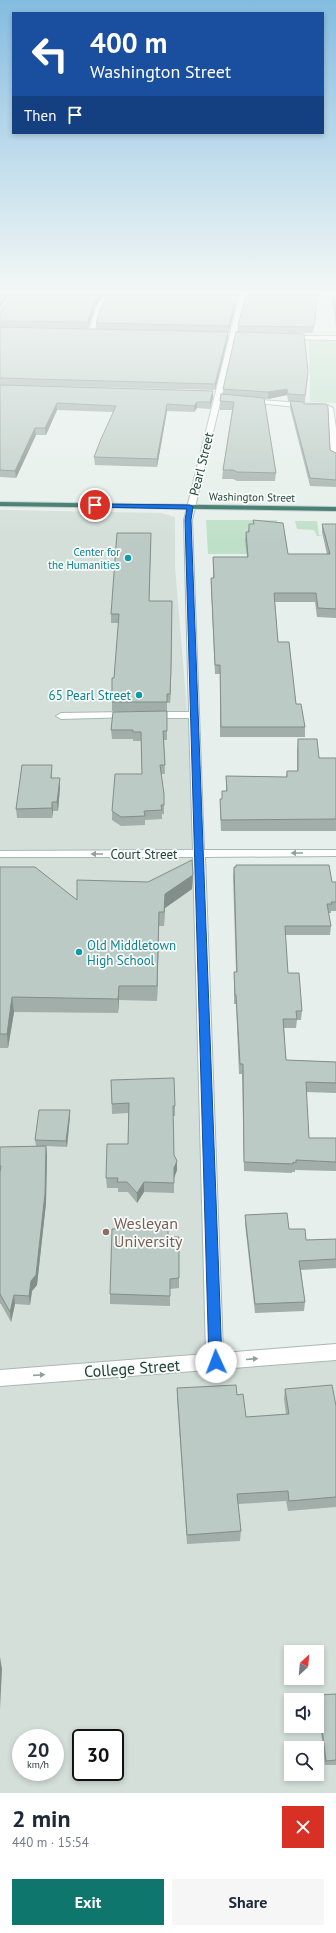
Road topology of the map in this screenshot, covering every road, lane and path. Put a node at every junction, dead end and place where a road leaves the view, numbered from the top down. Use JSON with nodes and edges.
{"nodes":[{"id":1,"x":223,"y":374,"type":"edge"},
{"id":2,"x":240,"y":400,"type":"edge"},
{"id":3,"x":335,"y":457,"type":"edge"},
{"id":4,"x":0,"y":504,"type":"edge"},
{"id":5,"x":190,"y":507,"type":"junction"},
{"id":6,"x":336,"y":509,"type":"edge"},
{"id":7,"x":194,"y":715,"type":"junction"},
{"id":8,"x":61,"y":716,"type":"dead end"},
{"id":9,"x":336,"y":853,"type":"edge"},
{"id":10,"x":0,"y":854,"type":"edge"},
{"id":11,"x":200,"y":854,"type":"junction"},
{"id":12,"x":336,"y":1352,"type":"edge"},
{"id":13,"x":216,"y":1362,"type":"junction"},
{"id":14,"x":0,"y":1378,"type":"edge"}],
"edges":[{"from":1,"to":5,"type":"street","name":"Pearl Street"},
{"from":2,"to":3,"type":"street"},
{"from":4,"to":5,"type":"highway","name":"Washington Street"},
{"from":5,"to":6,"type":"highway","name":"Washington Street"},
{"from":5,"to":7,"type":"street","name":"Pearl Street"},
{"from":7,"to":8,"type":"street"},
{"from":7,"to":11,"type":"street","name":"Pearl Street"},
{"from":9,"to":11,"type":"street","name":"Court Street","one_way":true},
{"from":11,"to":10,"type":"street","name":"Court Street","one_way":true},
{"from":11,"to":13,"type":"street","name":"Pearl Street"},
{"from":13,"to":12,"type":"street","name":"College Street","one_way":true},
{"from":14,"to":13,"type":"street","name":"College Street","one_way":true}]}
